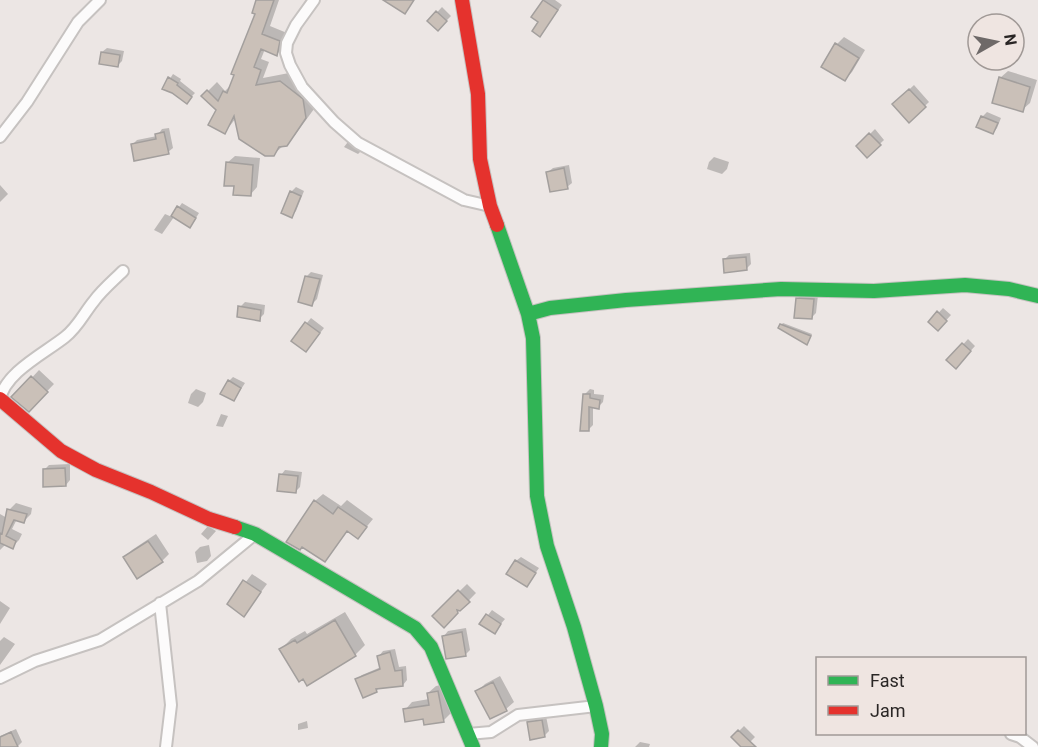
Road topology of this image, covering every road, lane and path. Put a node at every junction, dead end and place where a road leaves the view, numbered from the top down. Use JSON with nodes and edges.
{"nodes":[{"id":1,"x":100,"y":0,"type":"edge"},
{"id":2,"x":314,"y":0,"type":"edge"},
{"id":3,"x":462,"y":0,"type":"edge"},
{"id":4,"x":0,"y":137,"type":"edge"},
{"id":5,"x":490,"y":207,"type":"junction"},
{"id":6,"x":123,"y":272,"type":"dead end"},
{"id":7,"x":1038,"y":296,"type":"edge"},
{"id":8,"x":528,"y":314,"type":"junction"},
{"id":9,"x":0,"y":400,"type":"edge"},
{"id":10,"x":255,"y":534,"type":"junction"},
{"id":11,"x":160,"y":603,"type":"junction"},
{"id":12,"x":0,"y":678,"type":"edge"},
{"id":13,"x":596,"y":706,"type":"junction"},
{"id":14,"x":1014,"y":735,"type":"edge"},
{"id":15,"x":471,"y":740,"type":"edge"},
{"id":16,"x":166,"y":747,"type":"edge"},
{"id":17,"x":601,"y":747,"type":"edge"},
{"id":18,"x":1033,"y":747,"type":"edge"}],
"edges":[{"from":1,"to":4,"type":"street"},
{"from":2,"to":5,"type":"street"},
{"from":3,"to":5,"type":"street"},
{"from":5,"to":8,"type":"street"},
{"from":6,"to":9,"type":"street"},
{"from":7,"to":8,"type":"street"},
{"from":8,"to":13,"type":"street"},
{"from":9,"to":10,"type":"street"},
{"from":10,"to":11,"type":"street"},
{"from":10,"to":15,"type":"street"},
{"from":11,"to":12,"type":"street"},
{"from":11,"to":16,"type":"street"},
{"from":13,"to":15,"type":"street"},
{"from":13,"to":17,"type":"street"},
{"from":14,"to":18,"type":"street"}]}
